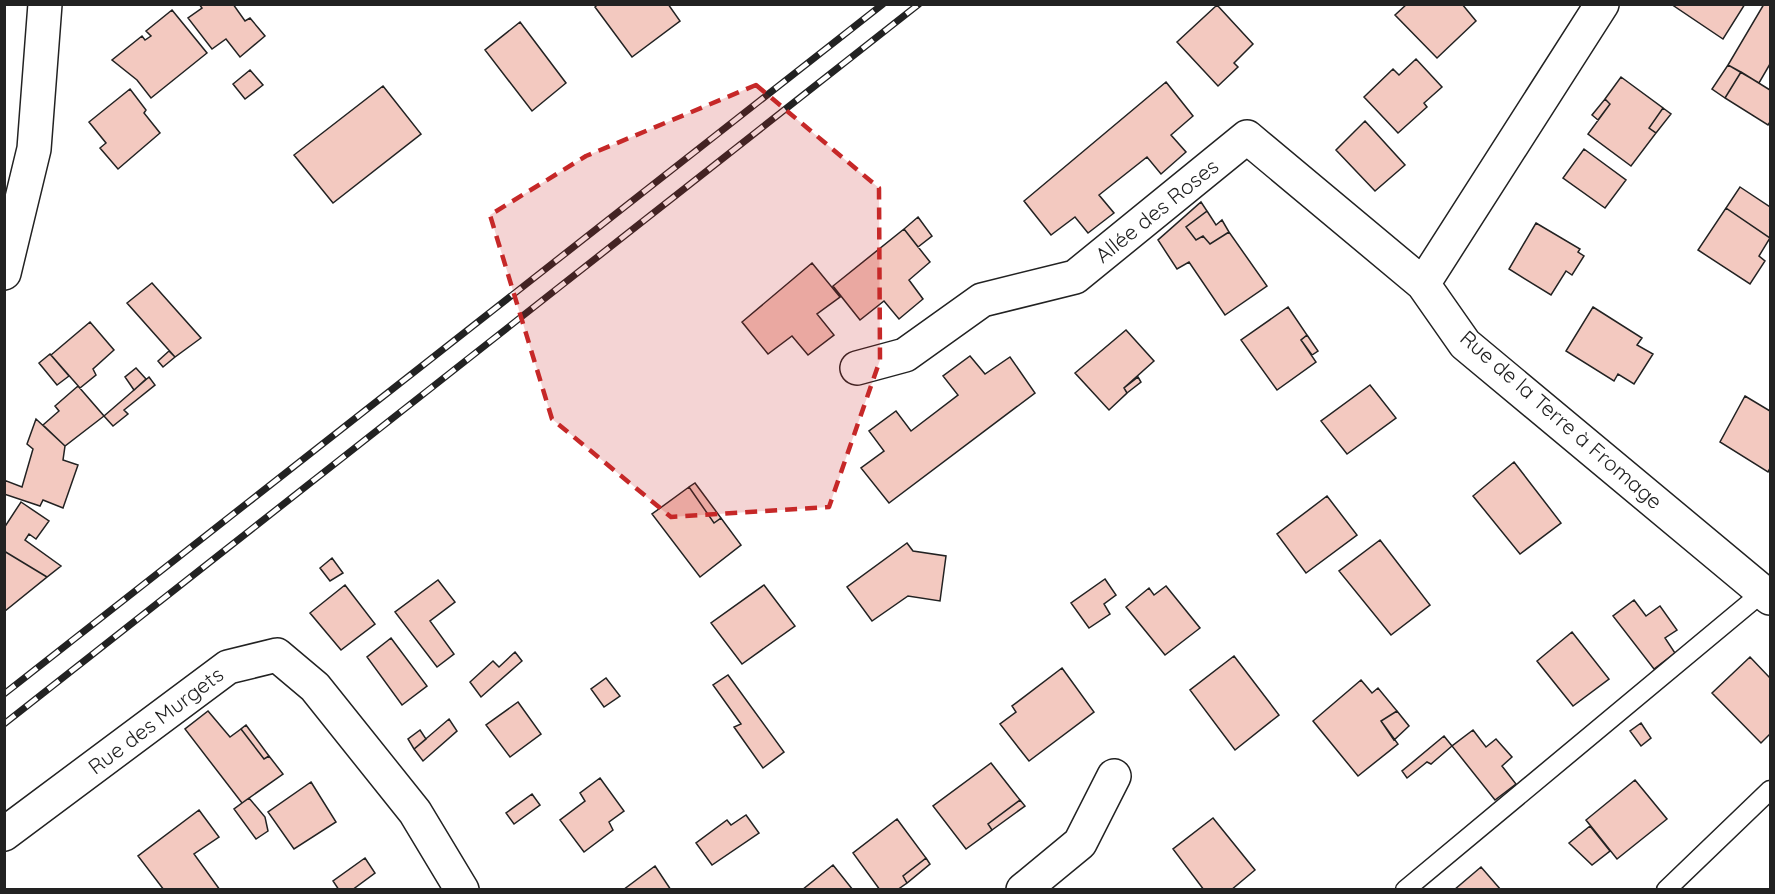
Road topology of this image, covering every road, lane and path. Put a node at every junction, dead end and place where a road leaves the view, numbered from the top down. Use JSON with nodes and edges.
{"nodes":[{"id":1,"x":45,"y":4,"type":"edge"},
{"id":2,"x":1592,"y":9,"type":"edge"},
{"id":3,"x":4,"y":273,"type":"edge"},
{"id":4,"x":1423,"y":284,"type":"junction"},
{"id":5,"x":857,"y":368,"type":"dead end"},
{"id":6,"x":1767,"y":595,"type":"edge"},
{"id":7,"x":1114,"y":776,"type":"dead end"},
{"id":8,"x":1770,"y":790,"type":"edge"},
{"id":9,"x":4,"y":834,"type":"edge"},
{"id":10,"x":462,"y":890,"type":"edge"},
{"id":11,"x":1023,"y":890,"type":"edge"},
{"id":12,"x":1405,"y":890,"type":"edge"},
{"id":13,"x":1666,"y":890,"type":"edge"}],
"edges":[{"from":1,"to":3,"type":"street"},
{"from":2,"to":4,"type":"street"},
{"from":4,"to":5,"type":"street","name":"Allée des Roses"},
{"from":4,"to":6,"type":"street","name":"Rue de la Terre à Fromage"},
{"from":6,"to":12,"type":"lane"},
{"from":7,"to":11,"type":"street"},
{"from":8,"to":13,"type":"lane"},
{"from":9,"to":10,"type":"street","name":"Rue des Murgets"}]}
